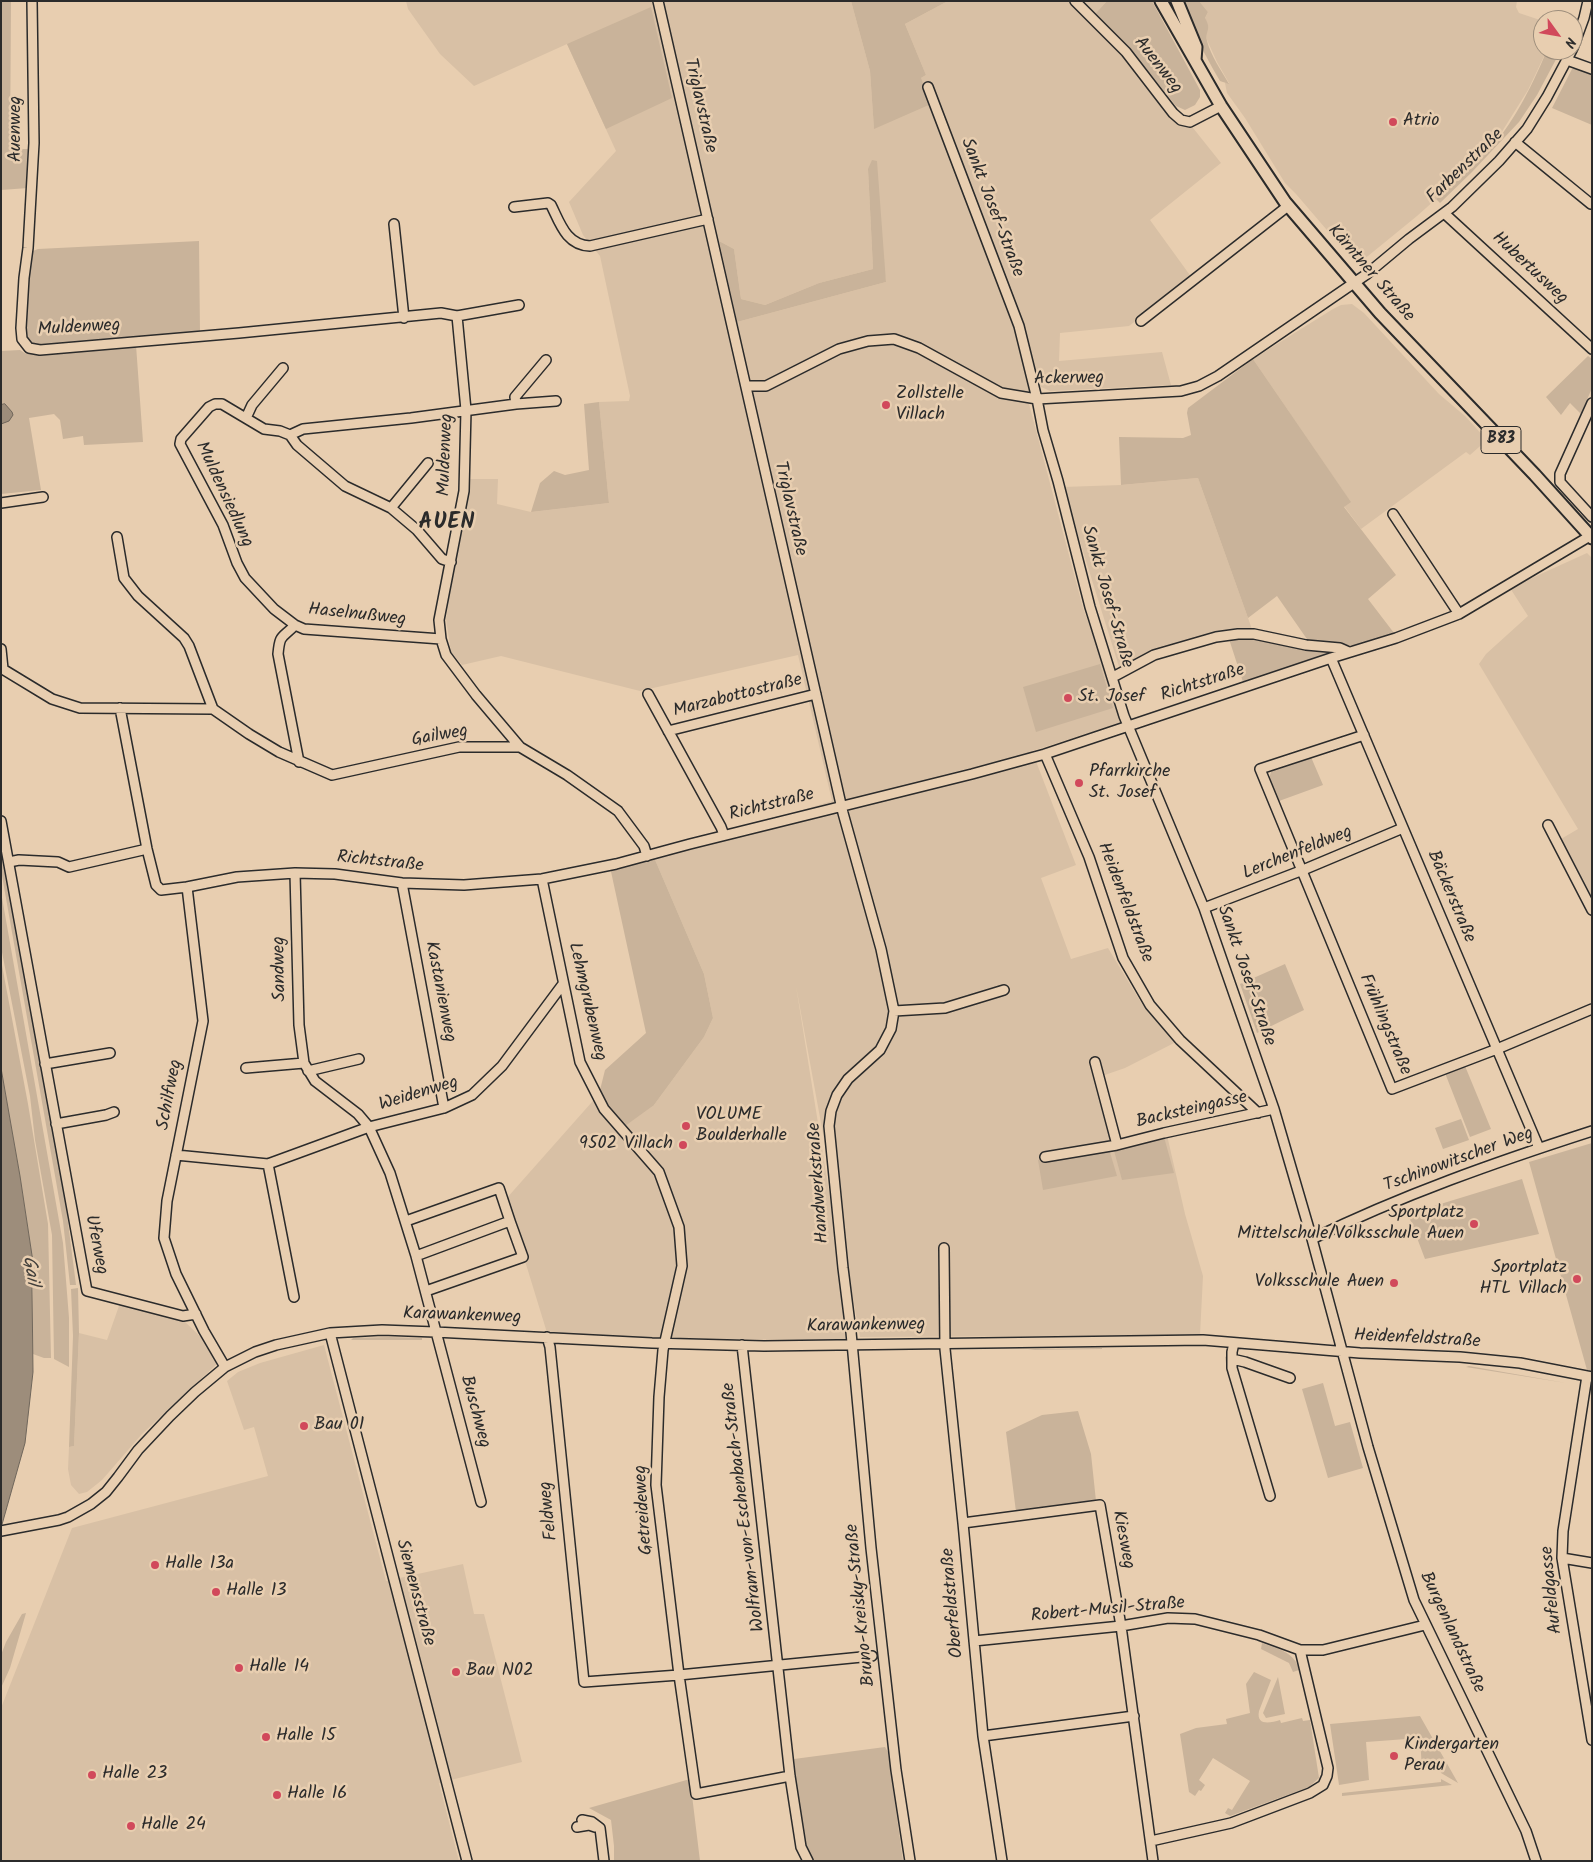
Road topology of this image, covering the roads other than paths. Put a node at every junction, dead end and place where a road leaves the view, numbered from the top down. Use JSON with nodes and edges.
{"nodes":[{"id":1,"x":32,"y":1,"type":"edge"},
{"id":2,"x":658,"y":1,"type":"edge"},
{"id":3,"x":1075,"y":1,"type":"edge"},
{"id":4,"x":1161,"y":1,"type":"edge"},
{"id":5,"x":1177,"y":1,"type":"edge"},
{"id":6,"x":1588,"y":1,"type":"edge"},
{"id":7,"x":1583,"y":21,"type":"edge"},
{"id":8,"x":1195,"y":60,"type":"junction"},
{"id":9,"x":1568,"y":60,"type":"joint"},
{"id":10,"x":1592,"y":68,"type":"edge"},
{"id":11,"x":928,"y":87,"type":"dead end"},
{"id":12,"x":1221,"y":106,"type":"junction"},
{"id":13,"x":1516,"y":142,"type":"junction"},
{"id":14,"x":1591,"y":204,"type":"edge"},
{"id":15,"x":1288,"y":206,"type":"junction"},
{"id":16,"x":514,"y":207,"type":"dead end"},
{"id":17,"x":1444,"y":213,"type":"junction"},
{"id":18,"x":708,"y":219,"type":"junction"},
{"id":19,"x":394,"y":224,"type":"dead end"},
{"id":20,"x":1354,"y":283,"type":"junction"},
{"id":21,"x":519,"y":305,"type":"dead end"},
{"id":22,"x":458,"y":316,"type":"junction"},
{"id":23,"x":404,"y":318,"type":"junction"},
{"id":24,"x":1141,"y":321,"type":"dead end"},
{"id":25,"x":25,"y":345,"type":"joint"},
{"id":26,"x":1592,"y":349,"type":"edge"},
{"id":27,"x":546,"y":360,"type":"dead end"},
{"id":28,"x":283,"y":368,"type":"dead end"},
{"id":29,"x":746,"y":386,"type":"junction"},
{"id":30,"x":1037,"y":399,"type":"junction"},
{"id":31,"x":556,"y":401,"type":"dead end"},
{"id":32,"x":1592,"y":403,"type":"edge"},
{"id":33,"x":516,"y":404,"type":"junction"},
{"id":34,"x":466,"y":410,"type":"junction"},
{"id":35,"x":246,"y":418,"type":"junction"},
{"id":36,"x":290,"y":435,"type":"junction"},
{"id":37,"x":428,"y":463,"type":"dead end"},
{"id":38,"x":43,"y":497,"type":"dead end"},
{"id":39,"x":1,"y":503,"type":"edge"},
{"id":40,"x":391,"y":508,"type":"junction"},
{"id":41,"x":1393,"y":514,"type":"dead end"},
{"id":42,"x":1592,"y":517,"type":"edge"},
{"id":43,"x":117,"y":537,"type":"dead end"},
{"id":44,"x":1591,"y":537,"type":"edge"},
{"id":45,"x":451,"y":562,"type":"junction"},
{"id":46,"x":1459,"y":614,"type":"junction"},
{"id":47,"x":295,"y":625,"type":"junction"},
{"id":48,"x":441,"y":639,"type":"junction"},
{"id":49,"x":1,"y":649,"type":"edge"},
{"id":50,"x":1349,"y":652,"type":"junction"},
{"id":51,"x":1331,"y":658,"type":"junction"},
{"id":52,"x":2,"y":668,"type":"edge"},
{"id":53,"x":1113,"y":676,"type":"junction"},
{"id":54,"x":648,"y":694,"type":"dead end"},
{"id":55,"x":816,"y":694,"type":"junction"},
{"id":56,"x":120,"y":708,"type":"junction"},
{"id":57,"x":213,"y":709,"type":"junction"},
{"id":58,"x":1128,"y":726,"type":"junction"},
{"id":59,"x":668,"y":731,"type":"junction"},
{"id":60,"x":1364,"y":735,"type":"junction"},
{"id":61,"x":520,"y":747,"type":"junction"},
{"id":62,"x":1045,"y":754,"type":"junction"},
{"id":63,"x":299,"y":762,"type":"junction"},
{"id":64,"x":841,"y":806,"type":"junction"},
{"id":65,"x":1,"y":821,"type":"edge"},
{"id":66,"x":1548,"y":825,"type":"dead end"},
{"id":67,"x":1403,"y":828,"type":"junction"},
{"id":68,"x":724,"y":835,"type":"junction"},
{"id":69,"x":147,"y":848,"type":"junction"},
{"id":70,"x":647,"y":856,"type":"junction"},
{"id":71,"x":9,"y":862,"type":"junction"},
{"id":72,"x":1303,"y":870,"type":"junction"},
{"id":73,"x":295,"y":873,"type":"junction"},
{"id":74,"x":542,"y":880,"type":"junction"},
{"id":75,"x":402,"y":883,"type":"junction"},
{"id":76,"x":187,"y":887,"type":"junction"},
{"id":77,"x":1204,"y":908,"type":"junction"},
{"id":78,"x":1592,"y":910,"type":"edge"},
{"id":79,"x":563,"y":984,"type":"junction"},
{"id":80,"x":1004,"y":990,"type":"dead end"},
{"id":81,"x":1592,"y":1009,"type":"edge"},
{"id":82,"x":894,"y":1011,"type":"junction"},
{"id":83,"x":1497,"y":1049,"type":"junction"},
{"id":84,"x":110,"y":1053,"type":"dead end"},
{"id":85,"x":359,"y":1059,"type":"dead end"},
{"id":86,"x":1095,"y":1062,"type":"dead end"},
{"id":87,"x":45,"y":1064,"type":"junction"},
{"id":88,"x":306,"y":1067,"type":"junction"},
{"id":89,"x":246,"y":1068,"type":"dead end"},
{"id":90,"x":444,"y":1108,"type":"junction"},
{"id":91,"x":1274,"y":1109,"type":"junction"},
{"id":92,"x":114,"y":1112,"type":"dead end"},
{"id":93,"x":1258,"y":1113,"type":"junction"},
{"id":94,"x":56,"y":1124,"type":"junction"},
{"id":95,"x":369,"y":1127,"type":"junction"},
{"id":96,"x":1592,"y":1131,"type":"edge"},
{"id":97,"x":1117,"y":1145,"type":"junction"},
{"id":98,"x":1539,"y":1148,"type":"junction"},
{"id":99,"x":176,"y":1155,"type":"junction"},
{"id":100,"x":1045,"y":1157,"type":"dead end"},
{"id":101,"x":268,"y":1164,"type":"junction"},
{"id":102,"x":406,"y":1221,"type":"junction"},
{"id":103,"x":510,"y":1221,"type":"junction"},
{"id":104,"x":1312,"y":1240,"type":"junction"},
{"id":105,"x":944,"y":1248,"type":"dead end"},
{"id":106,"x":416,"y":1256,"type":"junction"},
{"id":107,"x":426,"y":1291,"type":"junction"},
{"id":108,"x":294,"y":1297,"type":"dead end"},
{"id":109,"x":196,"y":1314,"type":"junction"},
{"id":110,"x":435,"y":1332,"type":"junction"},
{"id":111,"x":330,"y":1333,"type":"junction"},
{"id":112,"x":547,"y":1337,"type":"junction"},
{"id":113,"x":944,"y":1342,"type":"junction"},
{"id":114,"x":665,"y":1343,"type":"junction"},
{"id":115,"x":1234,"y":1343,"type":"junction"},
{"id":116,"x":852,"y":1344,"type":"junction"},
{"id":117,"x":742,"y":1345,"type":"junction"},
{"id":118,"x":1342,"y":1352,"type":"junction"},
{"id":119,"x":1232,"y":1359,"type":"junction"},
{"id":120,"x":224,"y":1367,"type":"junction"},
{"id":121,"x":1589,"y":1377,"type":"edge"},
{"id":122,"x":1290,"y":1378,"type":"dead end"},
{"id":123,"x":1270,"y":1496,"type":"dead end"},
{"id":124,"x":481,"y":1502,"type":"dead end"},
{"id":125,"x":964,"y":1523,"type":"junction"},
{"id":126,"x":1,"y":1531,"type":"edge"},
{"id":127,"x":1562,"y":1558,"type":"junction"},
{"id":128,"x":1592,"y":1563,"type":"edge"},
{"id":129,"x":1425,"y":1625,"type":"junction"},
{"id":130,"x":1121,"y":1626,"type":"junction"},
{"id":131,"x":974,"y":1640,"type":"junction"},
{"id":132,"x":1300,"y":1650,"type":"junction"},
{"id":133,"x":872,"y":1656,"type":"dead end"},
{"id":134,"x":779,"y":1666,"type":"junction"},
{"id":135,"x":678,"y":1675,"type":"junction"},
{"id":136,"x":1134,"y":1716,"type":"junction"},
{"id":137,"x":982,"y":1736,"type":"junction"},
{"id":138,"x":1592,"y":1740,"type":"edge"},
{"id":139,"x":790,"y":1776,"type":"junction"},
{"id":140,"x":580,"y":1823,"type":"dead end"},
{"id":141,"x":1151,"y":1841,"type":"junction"},
{"id":142,"x":467,"y":1861,"type":"edge"},
{"id":143,"x":604,"y":1861,"type":"edge"},
{"id":144,"x":808,"y":1861,"type":"edge"},
{"id":145,"x":910,"y":1861,"type":"edge"},
{"id":146,"x":1002,"y":1861,"type":"edge"},
{"id":147,"x":1153,"y":1861,"type":"edge"},
{"id":148,"x":1536,"y":1861,"type":"edge"}],
"edges":[{"from":1,"to":25,"type":"street","name":"Auenweg"},
{"from":2,"to":18,"type":"street","name":"Triglavstraße"},
{"from":3,"to":12,"type":"street","name":"Auenweg"},
{"from":4,"to":8,"type":"main road","name":"Kärntner Straße","number":"B83"},
{"from":5,"to":8,"type":"main road"},
{"from":6,"to":7,"type":"street","name":"Farbenstraße"},
{"from":8,"to":12,"type":"main road","name":"Kärntner Straße","number":"B83"},
{"from":9,"to":10,"type":"street"},
{"from":9,"to":13,"type":"street","name":"Farbenstraße"},
{"from":11,"to":30,"type":"street","name":"Sankt Josef-Straße"},
{"from":12,"to":15,"type":"main road","name":"Kärntner Straße","number":"B83"},
{"from":13,"to":14,"type":"street"},
{"from":13,"to":17,"type":"street","name":"Farbenstraße"},
{"from":15,"to":20,"type":"main road","name":"Kärntner Straße","number":"B83"},
{"from":15,"to":24,"type":"street"},
{"from":16,"to":18,"type":"street"},
{"from":17,"to":20,"type":"street","name":"Farbenstraße"},
{"from":17,"to":26,"type":"street","name":"Hubertusweg"},
{"from":18,"to":29,"type":"street","name":"Triglavstraße"},
{"from":19,"to":23,"type":"street"},
{"from":20,"to":30,"type":"street","name":"Ackerweg"},
{"from":20,"to":44,"type":"main road","name":"Kärntner Straße","number":"B83"},
{"from":21,"to":22,"type":"street","name":"Muldenweg"},
{"from":22,"to":23,"type":"street","name":"Muldenweg"},
{"from":22,"to":34,"type":"street","name":"Muldenweg"},
{"from":23,"to":25,"type":"street","name":"Muldenweg"},
{"from":27,"to":33,"type":"street"},
{"from":28,"to":35,"type":"street"},
{"from":29,"to":30,"type":"street","name":"Ackerweg"},
{"from":29,"to":55,"type":"street","name":"Triglavstraße"},
{"from":30,"to":53,"type":"street","name":"Sankt Josef-Straße"},
{"from":31,"to":33,"type":"street"},
{"from":32,"to":42,"type":"street"},
{"from":33,"to":34,"type":"street"},
{"from":34,"to":36,"type":"street"},
{"from":34,"to":45,"type":"street","name":"Muldenweg"},
{"from":35,"to":36,"type":"street","name":"Muldensiedlung"},
{"from":35,"to":47,"type":"street","name":"Muldensiedlung"},
{"from":36,"to":40,"type":"street"},
{"from":37,"to":40,"type":"street"},
{"from":38,"to":39,"type":"street"},
{"from":40,"to":45,"type":"street"},
{"from":41,"to":46,"type":"street"},
{"from":43,"to":57,"type":"street"},
{"from":44,"to":46,"type":"street","name":"Richtstraße"},
{"from":45,"to":48,"type":"street","name":"Muldenweg"},
{"from":46,"to":50,"type":"street","name":"Richtstraße"},
{"from":47,"to":48,"type":"street","name":"Haselnußweg"},
{"from":47,"to":63,"type":"street","name":"Haselnußweg"},
{"from":48,"to":61,"type":"street","name":"Muldenweg"},
{"from":49,"to":52,"type":"street"},
{"from":50,"to":51,"type":"street","name":"Richtstraße"},
{"from":50,"to":53,"type":"street","name":"Richtstraße"},
{"from":51,"to":58,"type":"street","name":"Richtstraße"},
{"from":51,"to":60,"type":"street","name":"Bäckerstraße"},
{"from":52,"to":56,"type":"street"},
{"from":53,"to":58,"type":"street","name":"Sankt Josef-Straße"},
{"from":54,"to":59,"type":"street","name":"Marzabottostraße"},
{"from":55,"to":59,"type":"street","name":"Marzabottostraße"},
{"from":55,"to":64,"type":"street","name":"Triglavstraße"},
{"from":56,"to":57,"type":"street"},
{"from":56,"to":69,"type":"street"},
{"from":57,"to":63,"type":"street","name":"Gailweg"},
{"from":58,"to":62,"type":"street","name":"Richtstraße"},
{"from":58,"to":77,"type":"street","name":"Sankt Josef-Straße"},
{"from":59,"to":68,"type":"street","name":"Marzabottostraße"},
{"from":60,"to":67,"type":"street","name":"Bäckerstraße"},
{"from":60,"to":72,"type":"street"},
{"from":61,"to":63,"type":"street","name":"Gailweg"},
{"from":61,"to":70,"type":"street","name":"Gailweg"},
{"from":62,"to":64,"type":"street","name":"Richtstraße"},
{"from":62,"to":93,"type":"street","name":"Heidenfeldstraße"},
{"from":64,"to":68,"type":"street","name":"Richtstraße"},
{"from":64,"to":82,"type":"street","name":"Handwerkstraße"},
{"from":65,"to":71,"type":"street","name":"Uferweg"},
{"from":66,"to":78,"type":"street"},
{"from":67,"to":72,"type":"street","name":"Lerchenfeldweg"},
{"from":67,"to":83,"type":"street","name":"Bäckerstraße"},
{"from":68,"to":70,"type":"street","name":"Richtstraße"},
{"from":69,"to":71,"type":"street"},
{"from":69,"to":76,"type":"street"},
{"from":70,"to":74,"type":"street","name":"Richtstraße"},
{"from":71,"to":87,"type":"street","name":"Uferweg"},
{"from":72,"to":77,"type":"street","name":"Lerchenfeldweg"},
{"from":72,"to":83,"type":"street","name":"Frühlingstraße"},
{"from":73,"to":75,"type":"street","name":"Richtstraße"},
{"from":73,"to":76,"type":"street","name":"Richtstraße"},
{"from":73,"to":88,"type":"street","name":"Sandweg"},
{"from":74,"to":75,"type":"street","name":"Richtstraße"},
{"from":74,"to":79,"type":"street","name":"Lehmgrubenweg"},
{"from":75,"to":90,"type":"street","name":"Kastanienweg"},
{"from":76,"to":99,"type":"street","name":"Schilfweg"},
{"from":77,"to":91,"type":"street","name":"Sankt Josef-Straße"},
{"from":79,"to":90,"type":"street","name":"Weidenweg"},
{"from":79,"to":114,"type":"street","name":"Lehmgrubenweg"},
{"from":80,"to":82,"type":"street"},
{"from":81,"to":83,"type":"street"},
{"from":82,"to":116,"type":"street","name":"Handwerkstraße"},
{"from":83,"to":98,"type":"street","name":"Bäckerstraße"},
{"from":84,"to":87,"type":"street"},
{"from":85,"to":88,"type":"street"},
{"from":86,"to":97,"type":"street","name":"Backsteingasse"},
{"from":87,"to":94,"type":"street","name":"Uferweg"},
{"from":88,"to":89,"type":"street"},
{"from":88,"to":95,"type":"street"},
{"from":90,"to":95,"type":"street","name":"Weidenweg"},
{"from":91,"to":93,"type":"street","name":"Backsteingasse"},
{"from":91,"to":104,"type":"street","name":"Heidenfeldstraße"},
{"from":92,"to":94,"type":"street"},
{"from":93,"to":97,"type":"street","name":"Backsteingasse"},
{"from":94,"to":109,"type":"street","name":"Uferweg"},
{"from":95,"to":101,"type":"street","name":"Weidenweg"},
{"from":95,"to":102,"type":"street"},
{"from":96,"to":98,"type":"street","name":"Tschinowitscher Weg"},
{"from":97,"to":100,"type":"street","name":"Backsteingasse"},
{"from":98,"to":104,"type":"street","name":"Tschinowitscher Weg"},
{"from":99,"to":101,"type":"street","name":"Weidenweg"},
{"from":99,"to":109,"type":"street","name":"Schilfweg"},
{"from":101,"to":108,"type":"street"},
{"from":102,"to":103,"type":"street"},
{"from":102,"to":106,"type":"street"},
{"from":103,"to":106,"type":"street"},
{"from":103,"to":107,"type":"street"},
{"from":104,"to":118,"type":"street","name":"Heidenfeldstraße"},
{"from":105,"to":113,"type":"street","name":"Karawankenweg"},
{"from":106,"to":107,"type":"street"},
{"from":107,"to":110,"type":"street"},
{"from":109,"to":120,"type":"street","name":"Schilfweg"},
{"from":110,"to":111,"type":"street","name":"Karawankenweg"},
{"from":110,"to":112,"type":"street","name":"Karawankenweg"},
{"from":110,"to":124,"type":"street","name":"Buschweg"},
{"from":111,"to":120,"type":"street","name":"Karawankenweg"},
{"from":111,"to":142,"type":"street","name":"Siemensstraße"},
{"from":112,"to":114,"type":"street","name":"Karawankenweg"},
{"from":112,"to":135,"type":"street","name":"Feldweg"},
{"from":113,"to":115,"type":"street","name":"Karawankenweg"},
{"from":113,"to":116,"type":"street","name":"Karawankenweg"},
{"from":113,"to":125,"type":"street","name":"Oberfeldstraße"},
{"from":114,"to":117,"type":"street","name":"Karawankenweg"},
{"from":114,"to":135,"type":"street","name":"Getreideweg"},
{"from":115,"to":118,"type":"street","name":"Karawankenweg"},
{"from":115,"to":119,"type":"street"},
{"from":116,"to":117,"type":"street","name":"Karawankenweg"},
{"from":116,"to":145,"type":"street","name":"Bruno-Kreisky-Straße"},
{"from":117,"to":134,"type":"street","name":"Wolfram-von-Eschenbach-Straße"},
{"from":118,"to":121,"type":"street","name":"Heidenfeldstraße"},
{"from":118,"to":129,"type":"street","name":"Burgenlandstraße"},
{"from":119,"to":122,"type":"street"},
{"from":119,"to":123,"type":"street"},
{"from":120,"to":126,"type":"street","name":"Karawankenweg"},
{"from":121,"to":127,"type":"street","name":"Aufeldgasse"},
{"from":125,"to":130,"type":"street","name":"Kiesweg"},
{"from":125,"to":131,"type":"street","name":"Oberfeldstraße"},
{"from":127,"to":128,"type":"street"},
{"from":127,"to":138,"type":"street","name":"Aufeldgasse"},
{"from":129,"to":132,"type":"street","name":"Robert-Musil-Straße"},
{"from":129,"to":148,"type":"street","name":"Burgenlandstraße"},
{"from":130,"to":131,"type":"street","name":"Robert-Musil-Straße"},
{"from":130,"to":132,"type":"street","name":"Robert-Musil-Straße"},
{"from":130,"to":136,"type":"street","name":"Kiesweg"},
{"from":131,"to":137,"type":"street","name":"Oberfeldstraße"},
{"from":132,"to":141,"type":"street"},
{"from":133,"to":134,"type":"street"},
{"from":134,"to":135,"type":"street"},
{"from":134,"to":139,"type":"street","name":"Wolfram-von-Eschenbach-Straße"},
{"from":135,"to":139,"type":"street","name":"Getreideweg"},
{"from":136,"to":137,"type":"street"},
{"from":136,"to":141,"type":"street","name":"Kiesweg"},
{"from":137,"to":146,"type":"street","name":"Oberfeldstraße"},
{"from":139,"to":144,"type":"street","name":"Wolfram-von-Eschenbach-Straße"},
{"from":140,"to":143,"type":"street"},
{"from":141,"to":147,"type":"street","name":"Kiesweg"}]}
